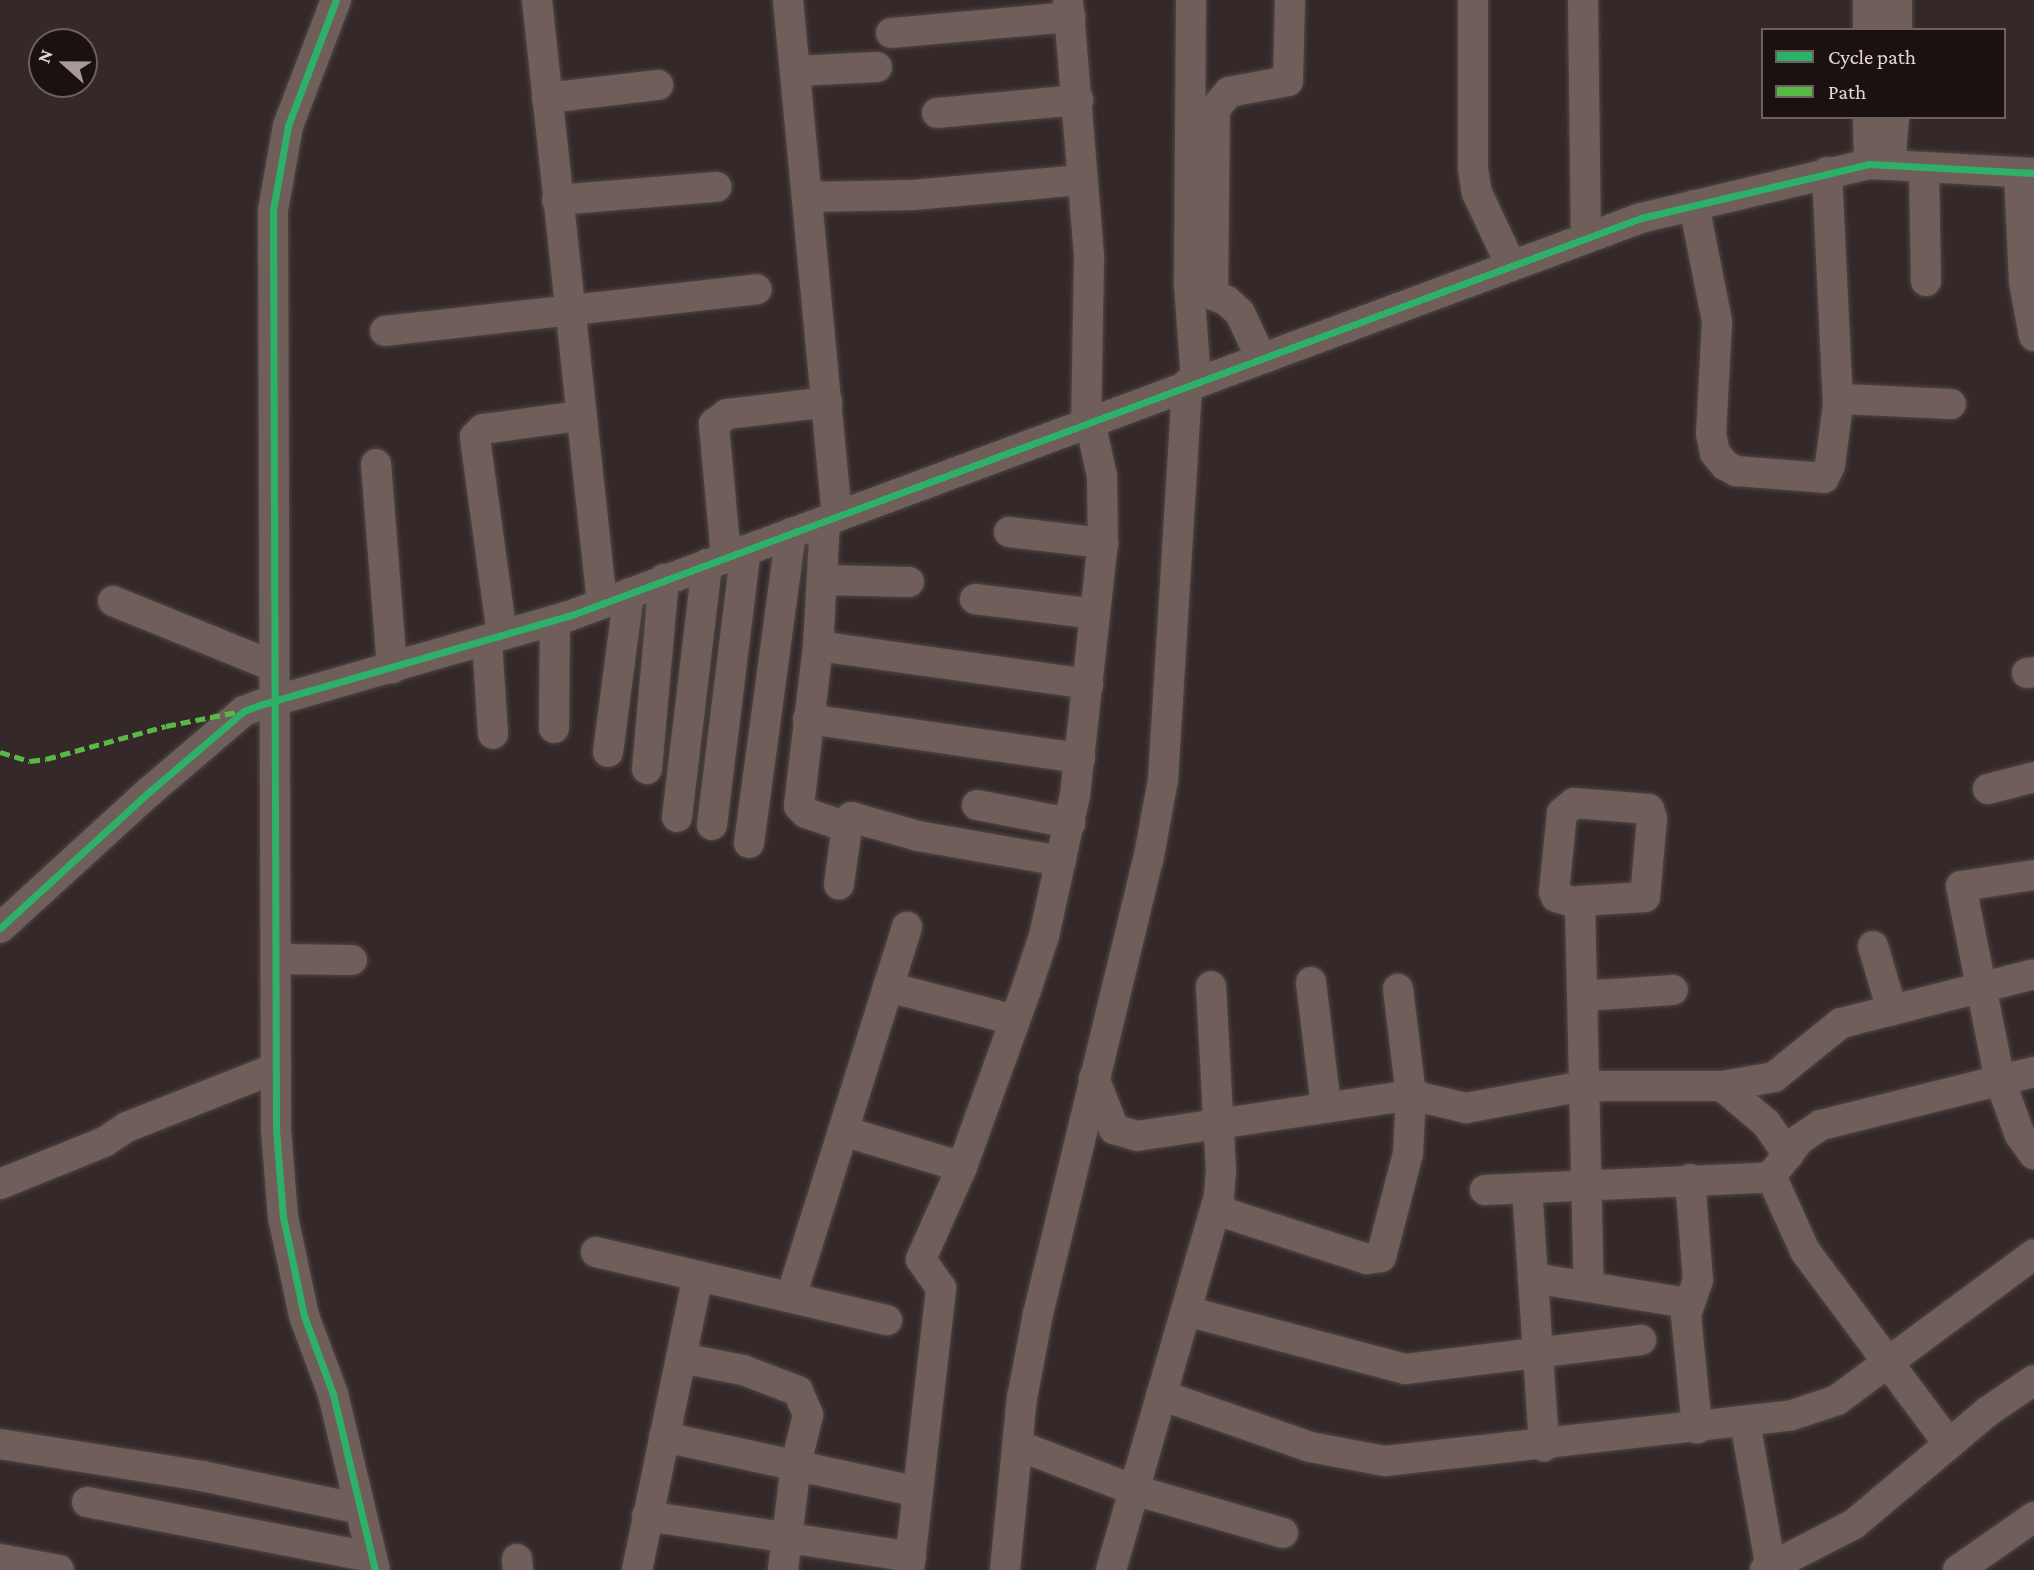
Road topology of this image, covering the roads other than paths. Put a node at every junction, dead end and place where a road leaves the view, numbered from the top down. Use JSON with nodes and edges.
{"nodes":[{"id":1,"x":336,"y":0,"type":"edge"},
{"id":2,"x":537,"y":0,"type":"edge"},
{"id":3,"x":788,"y":0,"type":"edge"},
{"id":4,"x":1192,"y":0,"type":"edge"},
{"id":5,"x":1290,"y":0,"type":"edge"},
{"id":6,"x":1473,"y":0,"type":"edge"},
{"id":7,"x":1583,"y":0,"type":"edge"},
{"id":8,"x":1868,"y":0,"type":"edge"},
{"id":9,"x":1897,"y":0,"type":"edge"},
{"id":10,"x":1069,"y":8,"type":"edge"},
{"id":11,"x":1868,"y":28,"type":"edge"},
{"id":12,"x":1897,"y":28,"type":"edge"},
{"id":13,"x":891,"y":33,"type":"dead end"},
{"id":14,"x":877,"y":67,"type":"dead end"},
{"id":15,"x":796,"y":71,"type":"junction"},
{"id":16,"x":658,"y":85,"type":"dead end"},
{"id":17,"x":547,"y":98,"type":"junction"},
{"id":18,"x":1078,"y":100,"type":"junction"},
{"id":19,"x":937,"y":113,"type":"dead end"},
{"id":20,"x":1868,"y":119,"type":"edge"},
{"id":21,"x":1893,"y":119,"type":"edge"},
{"id":22,"x":1879,"y":165,"type":"junction"},
{"id":23,"x":1924,"y":167,"type":"junction"},
{"id":24,"x":1827,"y":172,"type":"junction"},
{"id":25,"x":2027,"y":173,"type":"edge"},
{"id":26,"x":1082,"y":180,"type":"junction"},
{"id":27,"x":716,"y":187,"type":"dead end"},
{"id":28,"x":807,"y":197,"type":"junction"},
{"id":29,"x":557,"y":200,"type":"junction"},
{"id":30,"x":1694,"y":205,"type":"junction"},
{"id":31,"x":1586,"y":235,"type":"junction"},
{"id":32,"x":1510,"y":263,"type":"junction"},
{"id":33,"x":2029,"y":271,"type":"edge"},
{"id":34,"x":1926,"y":281,"type":"dead end"},
{"id":35,"x":757,"y":289,"type":"dead end"},
{"id":36,"x":1201,"y":290,"type":"junction"},
{"id":37,"x":568,"y":310,"type":"junction"},
{"id":38,"x":384,"y":331,"type":"dead end"},
{"id":39,"x":2034,"y":336,"type":"edge"},
{"id":40,"x":1260,"y":356,"type":"junction"},
{"id":41,"x":1185,"y":385,"type":"junction"},
{"id":42,"x":827,"y":402,"type":"junction"},
{"id":43,"x":1838,"y":404,"type":"junction"},
{"id":44,"x":1951,"y":404,"type":"dead end"},
{"id":45,"x":579,"y":416,"type":"junction"},
{"id":46,"x":1088,"y":423,"type":"junction"},
{"id":47,"x":376,"y":464,"type":"dead end"},
{"id":48,"x":831,"y":518,"type":"junction"},
{"id":49,"x":1009,"y":532,"type":"dead end"},
{"id":50,"x":791,"y":533,"type":"junction"},
{"id":51,"x":1103,"y":543,"type":"junction"},
{"id":52,"x":726,"y":557,"type":"junction"},
{"id":53,"x":664,"y":579,"type":"junction"},
{"id":54,"x":822,"y":580,"type":"junction"},
{"id":55,"x":909,"y":582,"type":"dead end"},
{"id":56,"x":616,"y":598,"type":"junction"},
{"id":57,"x":975,"y":600,"type":"dead end"},
{"id":58,"x":113,"y":601,"type":"dead end"},
{"id":59,"x":1095,"y":614,"type":"junction"},
{"id":60,"x":555,"y":620,"type":"junction"},
{"id":61,"x":494,"y":638,"type":"junction"},
{"id":62,"x":818,"y":646,"type":"junction"},
{"id":63,"x":273,"y":666,"type":"junction"},
{"id":64,"x":392,"y":668,"type":"junction"},
{"id":65,"x":1088,"y":684,"type":"junction"},
{"id":66,"x":274,"y":703,"type":"junction"},
{"id":67,"x":808,"y":719,"type":"junction"},
{"id":68,"x":554,"y":728,"type":"dead end"},
{"id":69,"x":493,"y":734,"type":"dead end"},
{"id":70,"x":607,"y":752,"type":"dead end"},
{"id":71,"x":1080,"y":758,"type":"junction"},
{"id":72,"x":647,"y":769,"type":"dead end"},
{"id":73,"x":2034,"y":777,"type":"edge"},
{"id":74,"x":1988,"y":789,"type":"dead end"},
{"id":75,"x":977,"y":805,"type":"dead end"},
{"id":76,"x":677,"y":817,"type":"dead end"},
{"id":77,"x":851,"y":817,"type":"dead end"},
{"id":78,"x":1070,"y":823,"type":"junction"},
{"id":79,"x":712,"y":825,"type":"dead end"},
{"id":80,"x":749,"y":843,"type":"dead end"},
{"id":81,"x":1061,"y":861,"type":"junction"},
{"id":82,"x":2034,"y":876,"type":"edge"},
{"id":83,"x":839,"y":884,"type":"dead end"},
{"id":84,"x":1579,"y":901,"type":"dead end"},
{"id":85,"x":907,"y":927,"type":"dead end"},
{"id":86,"x":0,"y":928,"type":"edge"},
{"id":87,"x":1873,"y":946,"type":"dead end"},
{"id":88,"x":277,"y":960,"type":"junction"},
{"id":89,"x":352,"y":960,"type":"dead end"},
{"id":90,"x":2034,"y":974,"type":"edge"},
{"id":91,"x":1311,"y":982,"type":"dead end"},
{"id":92,"x":1211,"y":986,"type":"dead end"},
{"id":93,"x":888,"y":987,"type":"junction"},
{"id":94,"x":1979,"y":988,"type":"junction"},
{"id":95,"x":1398,"y":989,"type":"dead end"},
{"id":96,"x":1673,"y":990,"type":"dead end"},
{"id":97,"x":1583,"y":996,"type":"junction"},
{"id":98,"x":1892,"y":1010,"type":"junction"},
{"id":99,"x":1015,"y":1020,"type":"junction"},
{"id":100,"x":276,"y":1068,"type":"junction"},
{"id":101,"x":2034,"y":1072,"type":"edge"},
{"id":102,"x":1094,"y":1078,"type":"junction"},
{"id":103,"x":2000,"y":1081,"type":"junction"},
{"id":104,"x":1584,"y":1086,"type":"junction"},
{"id":105,"x":1722,"y":1086,"type":"junction"},
{"id":106,"x":1411,"y":1095,"type":"junction"},
{"id":107,"x":1326,"y":1106,"type":"junction"},
{"id":108,"x":1219,"y":1125,"type":"junction"},
{"id":109,"x":843,"y":1130,"type":"junction"},
{"id":110,"x":2034,"y":1154,"type":"edge"},
{"id":111,"x":1779,"y":1165,"type":"junction"},
{"id":112,"x":962,"y":1167,"type":"junction"},
{"id":113,"x":1690,"y":1179,"type":"junction"},
{"id":114,"x":0,"y":1184,"type":"edge"},
{"id":115,"x":1585,"y":1185,"type":"junction"},
{"id":116,"x":1527,"y":1188,"type":"junction"},
{"id":117,"x":1485,"y":1190,"type":"dead end"},
{"id":118,"x":1216,"y":1210,"type":"junction"},
{"id":119,"x":596,"y":1252,"type":"dead end"},
{"id":120,"x":2034,"y":1254,"type":"edge"},
{"id":121,"x":698,"y":1276,"type":"junction"},
{"id":122,"x":1533,"y":1278,"type":"junction"},
{"id":123,"x":1589,"y":1286,"type":"junction"},
{"id":124,"x":791,"y":1297,"type":"junction"},
{"id":125,"x":1688,"y":1303,"type":"junction"},
{"id":126,"x":1186,"y":1311,"type":"junction"},
{"id":127,"x":887,"y":1320,"type":"dead end"},
{"id":128,"x":1641,"y":1340,"type":"dead end"},
{"id":129,"x":1538,"y":1353,"type":"junction"},
{"id":130,"x":681,"y":1359,"type":"junction"},
{"id":131,"x":1887,"y":1364,"type":"junction"},
{"id":132,"x":2034,"y":1380,"type":"edge"},
{"id":133,"x":1161,"y":1395,"type":"junction"},
{"id":134,"x":1745,"y":1422,"type":"junction"},
{"id":135,"x":1697,"y":1428,"type":"junction"},
{"id":136,"x":664,"y":1437,"type":"junction"},
{"id":137,"x":0,"y":1444,"type":"edge"},
{"id":138,"x":1949,"y":1444,"type":"junction"},
{"id":139,"x":1544,"y":1446,"type":"junction"},
{"id":140,"x":1030,"y":1450,"type":"dead end"},
{"id":141,"x":796,"y":1464,"type":"junction"},
{"id":142,"x":1134,"y":1490,"type":"junction"},
{"id":143,"x":918,"y":1492,"type":"junction"},
{"id":144,"x":87,"y":1502,"type":"dead end"},
{"id":145,"x":360,"y":1509,"type":"junction"},
{"id":146,"x":647,"y":1516,"type":"junction"},
{"id":147,"x":2033,"y":1522,"type":"edge"},
{"id":148,"x":1283,"y":1533,"type":"dead end"},
{"id":149,"x":785,"y":1538,"type":"junction"},
{"id":150,"x":0,"y":1559,"type":"edge"},
{"id":151,"x":373,"y":1564,"type":"edge"},
{"id":152,"x":910,"y":1564,"type":"edge"},
{"id":153,"x":1973,"y":1566,"type":"edge"},
{"id":154,"x":59,"y":1570,"type":"edge"},
{"id":155,"x":637,"y":1570,"type":"edge"},
{"id":156,"x":783,"y":1570,"type":"edge"},
{"id":157,"x":1005,"y":1570,"type":"edge"},
{"id":158,"x":1111,"y":1570,"type":"edge"},
{"id":159,"x":1765,"y":1570,"type":"edge"},
{"id":160,"x":1771,"y":1570,"type":"edge"}],
"edges":[{"from":1,"to":63,"type":"street"},
{"from":2,"to":17,"type":"street"},
{"from":3,"to":15,"type":"street"},
{"from":4,"to":36,"type":"street"},
{"from":5,"to":36,"type":"street"},
{"from":6,"to":32,"type":"street"},
{"from":7,"to":31,"type":"street"},
{"from":8,"to":11,"type":"street"},
{"from":9,"to":12,"type":"street"},
{"from":10,"to":13,"type":"street"},
{"from":10,"to":18,"type":"street"},
{"from":14,"to":15,"type":"street"},
{"from":15,"to":28,"type":"street"},
{"from":16,"to":17,"type":"street"},
{"from":17,"to":29,"type":"street"},
{"from":18,"to":19,"type":"street"},
{"from":18,"to":26,"type":"street"},
{"from":20,"to":22,"type":"street"},
{"from":21,"to":22,"type":"street"},
{"from":22,"to":23,"type":"street"},
{"from":22,"to":24,"type":"street"},
{"from":23,"to":25,"type":"street"},
{"from":23,"to":34,"type":"street"},
{"from":24,"to":30,"type":"street"},
{"from":24,"to":43,"type":"street"},
{"from":25,"to":33,"type":"street"},
{"from":26,"to":28,"type":"street"},
{"from":26,"to":46,"type":"street"},
{"from":27,"to":29,"type":"street"},
{"from":28,"to":42,"type":"street"},
{"from":29,"to":37,"type":"street"},
{"from":30,"to":31,"type":"street"},
{"from":30,"to":43,"type":"street"},
{"from":31,"to":32,"type":"street"},
{"from":32,"to":40,"type":"street"},
{"from":33,"to":39,"type":"street"},
{"from":35,"to":37,"type":"street"},
{"from":36,"to":40,"type":"street"},
{"from":36,"to":41,"type":"street"},
{"from":37,"to":38,"type":"street"},
{"from":37,"to":45,"type":"street"},
{"from":40,"to":41,"type":"street"},
{"from":41,"to":46,"type":"street"},
{"from":41,"to":102,"type":"street"},
{"from":42,"to":48,"type":"street"},
{"from":42,"to":52,"type":"street"},
{"from":43,"to":44,"type":"street"},
{"from":45,"to":56,"type":"street"},
{"from":45,"to":61,"type":"street"},
{"from":46,"to":48,"type":"street"},
{"from":46,"to":51,"type":"street"},
{"from":47,"to":64,"type":"street"},
{"from":48,"to":50,"type":"street"},
{"from":48,"to":54,"type":"street"},
{"from":49,"to":51,"type":"street"},
{"from":50,"to":52,"type":"street"},
{"from":50,"to":80,"type":"street"},
{"from":51,"to":59,"type":"street"},
{"from":52,"to":53,"type":"street"},
{"from":52,"to":76,"type":"street"},
{"from":52,"to":79,"type":"street"},
{"from":53,"to":56,"type":"street"},
{"from":53,"to":72,"type":"street"},
{"from":54,"to":55,"type":"street"},
{"from":54,"to":62,"type":"street"},
{"from":56,"to":60,"type":"street"},
{"from":56,"to":70,"type":"street"},
{"from":57,"to":59,"type":"street"},
{"from":58,"to":63,"type":"street"},
{"from":59,"to":65,"type":"street"},
{"from":60,"to":61,"type":"street"},
{"from":60,"to":68,"type":"street"},
{"from":61,"to":64,"type":"street"},
{"from":61,"to":69,"type":"street"},
{"from":62,"to":65,"type":"street"},
{"from":62,"to":67,"type":"street"},
{"from":63,"to":66,"type":"street"},
{"from":64,"to":66,"type":"street"},
{"from":65,"to":71,"type":"street"},
{"from":66,"to":86,"type":"street"},
{"from":66,"to":88,"type":"street"},
{"from":67,"to":71,"type":"street"},
{"from":67,"to":83,"type":"street"},
{"from":71,"to":78,"type":"street"},
{"from":73,"to":74,"type":"street"},
{"from":75,"to":78,"type":"street"},
{"from":77,"to":81,"type":"street"},
{"from":78,"to":81,"type":"street"},
{"from":81,"to":99,"type":"street"},
{"from":82,"to":94,"type":"street"},
{"from":84,"to":97,"type":"street"},
{"from":85,"to":93,"type":"street"},
{"from":87,"to":98,"type":"street"},
{"from":88,"to":89,"type":"street"},
{"from":88,"to":100,"type":"street"},
{"from":90,"to":94,"type":"street"},
{"from":91,"to":107,"type":"street"},
{"from":92,"to":108,"type":"street"},
{"from":93,"to":99,"type":"street"},
{"from":93,"to":109,"type":"street"},
{"from":94,"to":98,"type":"street"},
{"from":94,"to":103,"type":"street"},
{"from":95,"to":106,"type":"street"},
{"from":96,"to":97,"type":"street"},
{"from":97,"to":104,"type":"street"},
{"from":98,"to":105,"type":"street"},
{"from":99,"to":112,"type":"street"},
{"from":100,"to":114,"type":"street"},
{"from":100,"to":145,"type":"street"},
{"from":101,"to":103,"type":"street"},
{"from":102,"to":108,"type":"street"},
{"from":102,"to":157,"type":"street"},
{"from":103,"to":110,"type":"street"},
{"from":103,"to":111,"type":"street"},
{"from":104,"to":105,"type":"street"},
{"from":104,"to":106,"type":"street"},
{"from":104,"to":115,"type":"street"},
{"from":105,"to":111,"type":"street"},
{"from":106,"to":107,"type":"street"},
{"from":106,"to":118,"type":"street"},
{"from":107,"to":108,"type":"street"},
{"from":108,"to":118,"type":"street"},
{"from":109,"to":112,"type":"street"},
{"from":109,"to":124,"type":"street"},
{"from":111,"to":113,"type":"street"},
{"from":111,"to":131,"type":"street"},
{"from":112,"to":143,"type":"street"},
{"from":113,"to":115,"type":"street"},
{"from":113,"to":125,"type":"street"},
{"from":115,"to":116,"type":"street"},
{"from":115,"to":123,"type":"street"},
{"from":116,"to":117,"type":"street"},
{"from":116,"to":122,"type":"street"},
{"from":118,"to":126,"type":"street"},
{"from":119,"to":121,"type":"street"},
{"from":120,"to":131,"type":"street"},
{"from":121,"to":124,"type":"street"},
{"from":121,"to":130,"type":"street"},
{"from":122,"to":123,"type":"street"},
{"from":122,"to":129,"type":"street"},
{"from":123,"to":125,"type":"street"},
{"from":124,"to":127,"type":"street"},
{"from":125,"to":135,"type":"street"},
{"from":126,"to":129,"type":"street"},
{"from":126,"to":133,"type":"street"},
{"from":128,"to":129,"type":"street"},
{"from":129,"to":139,"type":"street"},
{"from":130,"to":136,"type":"street"},
{"from":130,"to":141,"type":"street"},
{"from":131,"to":134,"type":"street"},
{"from":131,"to":138,"type":"street"},
{"from":132,"to":138,"type":"street"},
{"from":133,"to":139,"type":"street"},
{"from":133,"to":142,"type":"street"},
{"from":134,"to":135,"type":"street"},
{"from":134,"to":160,"type":"street"},
{"from":135,"to":139,"type":"street"},
{"from":136,"to":141,"type":"street"},
{"from":136,"to":146,"type":"street"},
{"from":137,"to":145,"type":"street"},
{"from":138,"to":160,"type":"street"},
{"from":140,"to":142,"type":"street"},
{"from":141,"to":143,"type":"street"},
{"from":141,"to":149,"type":"street"},
{"from":142,"to":148,"type":"street"},
{"from":142,"to":158,"type":"street"},
{"from":143,"to":152,"type":"street"},
{"from":144,"to":151,"type":"street"},
{"from":145,"to":151,"type":"street"},
{"from":146,"to":149,"type":"street"},
{"from":146,"to":155,"type":"street"},
{"from":147,"to":153,"type":"street"},
{"from":149,"to":152,"type":"street"},
{"from":149,"to":156,"type":"street"},
{"from":150,"to":154,"type":"street"},
{"from":159,"to":160,"type":"street"}]}
